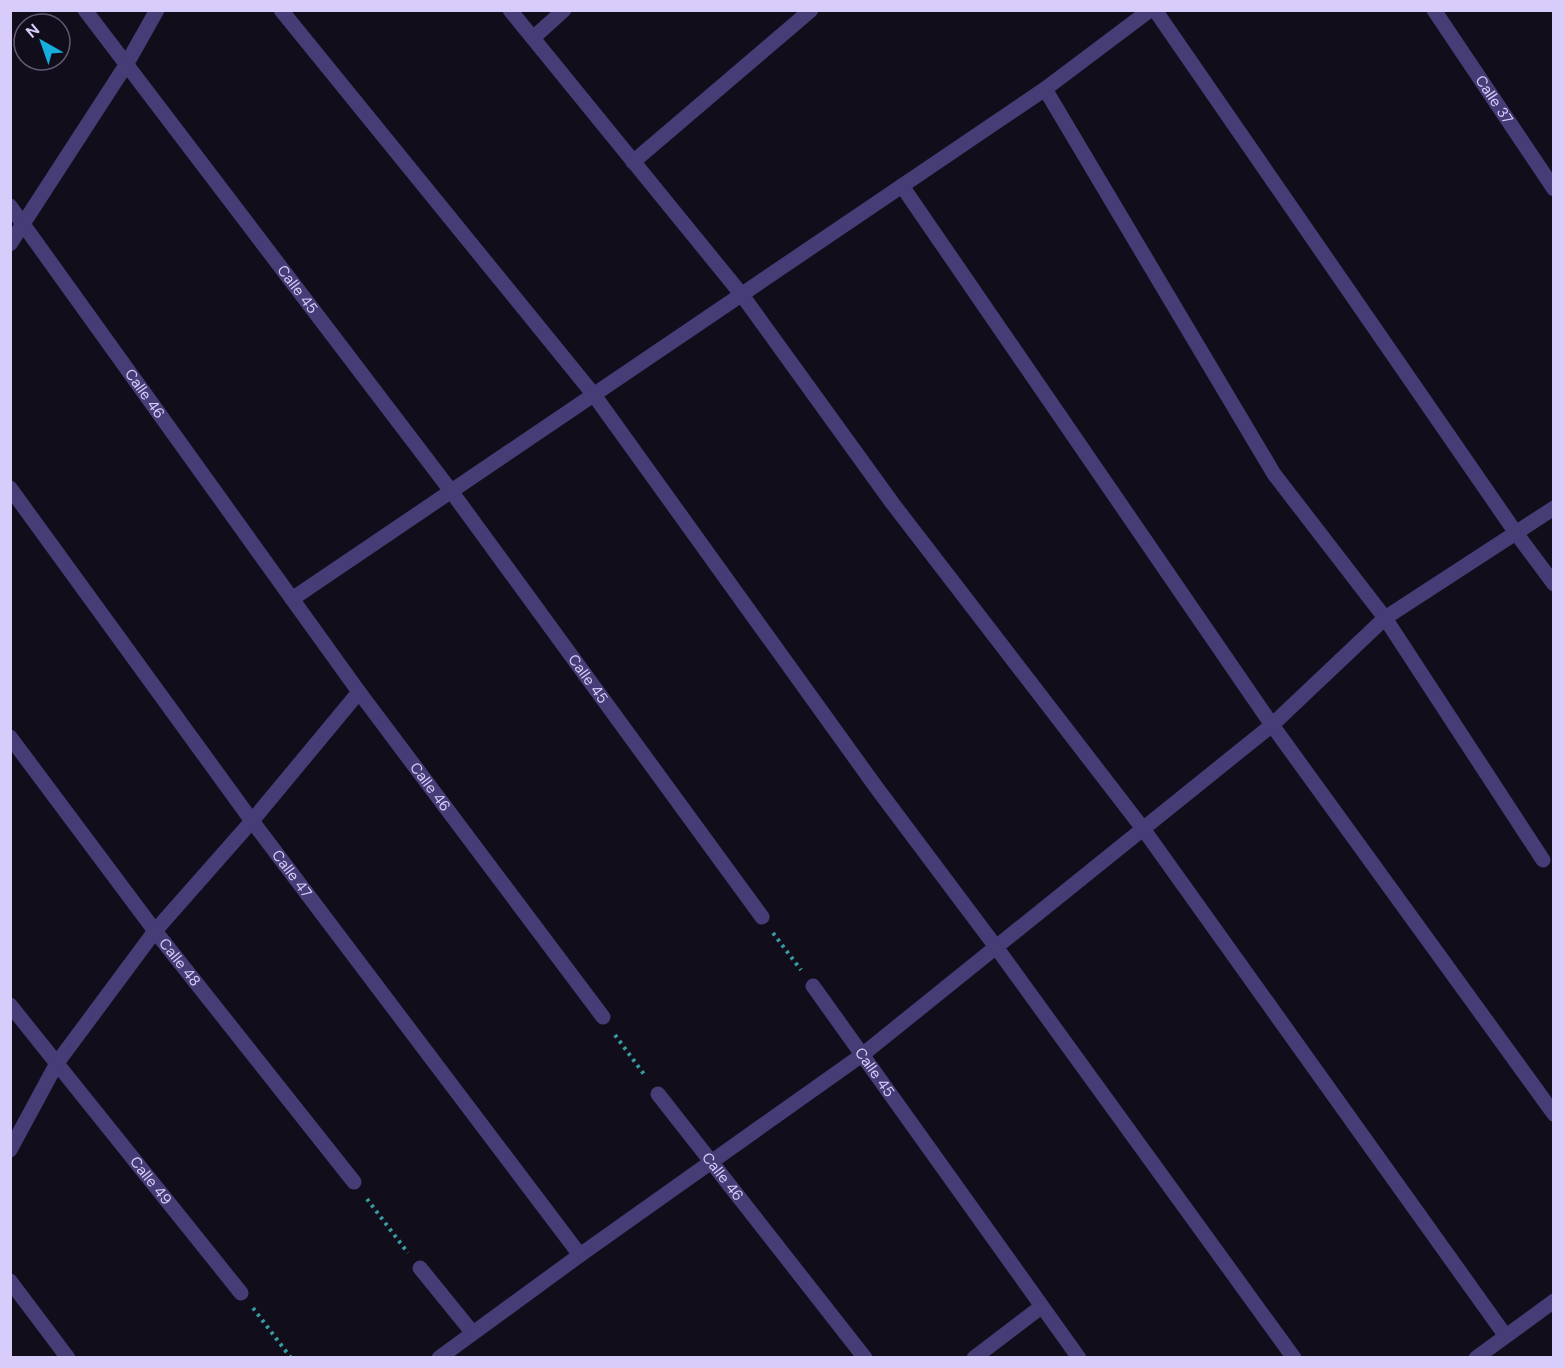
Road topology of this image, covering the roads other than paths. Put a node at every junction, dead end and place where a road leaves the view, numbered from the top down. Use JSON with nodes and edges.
{"nodes":[{"id":1,"x":85,"y":10,"type":"edge"},
{"id":2,"x":157,"y":10,"type":"edge"},
{"id":3,"x":281,"y":10,"type":"edge"},
{"id":4,"x":510,"y":10,"type":"edge"},
{"id":5,"x":564,"y":10,"type":"edge"},
{"id":6,"x":811,"y":10,"type":"edge"},
{"id":7,"x":1150,"y":10,"type":"edge"},
{"id":8,"x":1155,"y":10,"type":"edge"},
{"id":9,"x":1434,"y":10,"type":"edge"},
{"id":10,"x":532,"y":38,"type":"junction"},
{"id":11,"x":126,"y":65,"type":"junction"},
{"id":12,"x":1045,"y":89,"type":"junction"},
{"id":13,"x":633,"y":162,"type":"junction"},
{"id":14,"x":902,"y":186,"type":"junction"},
{"id":15,"x":1554,"y":189,"type":"edge"},
{"id":16,"x":10,"y":206,"type":"edge"},
{"id":17,"x":23,"y":225,"type":"junction"},
{"id":18,"x":10,"y":244,"type":"edge"},
{"id":19,"x":742,"y":295,"type":"junction"},
{"id":20,"x":594,"y":395,"type":"junction"},
{"id":21,"x":10,"y":488,"type":"edge"},
{"id":22,"x":452,"y":491,"type":"junction"},
{"id":23,"x":1554,"y":508,"type":"edge"},
{"id":24,"x":1516,"y":533,"type":"junction"},
{"id":25,"x":1554,"y":584,"type":"edge"},
{"id":26,"x":292,"y":599,"type":"junction"},
{"id":27,"x":1385,"y":618,"type":"junction"},
{"id":28,"x":359,"y":692,"type":"junction"},
{"id":29,"x":1272,"y":725,"type":"junction"},
{"id":30,"x":10,"y":737,"type":"edge"},
{"id":31,"x":252,"y":821,"type":"junction"},
{"id":32,"x":1144,"y":830,"type":"junction"},
{"id":33,"x":1543,"y":860,"type":"dead end"},
{"id":34,"x":762,"y":918,"type":"road end"},
{"id":35,"x":154,"y":931,"type":"junction"},
{"id":36,"x":996,"y":947,"type":"junction"},
{"id":37,"x":813,"y":986,"type":"road end"},
{"id":38,"x":10,"y":1005,"type":"edge"},
{"id":39,"x":603,"y":1017,"type":"road end"},
{"id":40,"x":862,"y":1055,"type":"junction"},
{"id":41,"x":57,"y":1062,"type":"junction"},
{"id":42,"x":658,"y":1094,"type":"road end"},
{"id":43,"x":1554,"y":1114,"type":"edge"},
{"id":44,"x":10,"y":1150,"type":"edge"},
{"id":45,"x":710,"y":1162,"type":"junction"},
{"id":46,"x":354,"y":1182,"type":"road end"},
{"id":47,"x":580,"y":1255,"type":"junction"},
{"id":48,"x":420,"y":1268,"type":"road end"},
{"id":49,"x":10,"y":1281,"type":"edge"},
{"id":50,"x":241,"y":1293,"type":"road end"},
{"id":51,"x":1554,"y":1301,"type":"edge"},
{"id":52,"x":1041,"y":1306,"type":"junction"},
{"id":53,"x":472,"y":1332,"type":"junction"},
{"id":54,"x":1505,"y":1335,"type":"junction"},
{"id":55,"x":68,"y":1358,"type":"edge"},
{"id":56,"x":439,"y":1358,"type":"edge"},
{"id":57,"x":865,"y":1358,"type":"edge"},
{"id":58,"x":974,"y":1358,"type":"edge"},
{"id":59,"x":1079,"y":1358,"type":"edge"},
{"id":60,"x":1294,"y":1358,"type":"edge"},
{"id":61,"x":1476,"y":1358,"type":"edge"}],
"edges":[{"from":1,"to":11,"type":"street","name":"Calle 45"},
{"from":2,"to":11,"type":"street"},
{"from":3,"to":20,"type":"street"},
{"from":4,"to":10,"type":"street"},
{"from":5,"to":10,"type":"street"},
{"from":6,"to":13,"type":"street"},
{"from":7,"to":12,"type":"street"},
{"from":8,"to":24,"type":"street"},
{"from":9,"to":15,"type":"street","name":"Calle 37"},
{"from":10,"to":13,"type":"street"},
{"from":11,"to":17,"type":"street"},
{"from":11,"to":22,"type":"street","name":"Calle 45"},
{"from":12,"to":14,"type":"street"},
{"from":12,"to":27,"type":"street"},
{"from":13,"to":19,"type":"street"},
{"from":14,"to":19,"type":"street"},
{"from":14,"to":29,"type":"street"},
{"from":16,"to":17,"type":"street","name":"Calle 46"},
{"from":17,"to":18,"type":"street"},
{"from":17,"to":26,"type":"street","name":"Calle 46"},
{"from":19,"to":20,"type":"street"},
{"from":19,"to":32,"type":"street"},
{"from":20,"to":22,"type":"street"},
{"from":20,"to":36,"type":"street"},
{"from":21,"to":31,"type":"street","name":"Calle 47"},
{"from":22,"to":26,"type":"street"},
{"from":22,"to":34,"type":"street","name":"Calle 45"},
{"from":23,"to":24,"type":"street"},
{"from":24,"to":25,"type":"street"},
{"from":24,"to":27,"type":"street"},
{"from":26,"to":28,"type":"street","name":"Calle 46"},
{"from":27,"to":29,"type":"street"},
{"from":27,"to":33,"type":"street"},
{"from":28,"to":31,"type":"street"},
{"from":28,"to":39,"type":"street","name":"Calle 46"},
{"from":29,"to":32,"type":"street"},
{"from":29,"to":43,"type":"street"},
{"from":30,"to":35,"type":"street","name":"Calle 48"},
{"from":31,"to":35,"type":"street"},
{"from":31,"to":47,"type":"street","name":"Calle 47"},
{"from":32,"to":36,"type":"street"},
{"from":32,"to":54,"type":"street"},
{"from":35,"to":41,"type":"street"},
{"from":35,"to":46,"type":"street","name":"Calle 48"},
{"from":36,"to":40,"type":"street"},
{"from":36,"to":60,"type":"street"},
{"from":37,"to":40,"type":"street","name":"Calle 45"},
{"from":38,"to":41,"type":"street","name":"Calle 49"},
{"from":40,"to":45,"type":"street"},
{"from":40,"to":52,"type":"street","name":"Calle 45"},
{"from":41,"to":44,"type":"street"},
{"from":41,"to":50,"type":"street","name":"Calle 49"},
{"from":42,"to":45,"type":"street","name":"Calle 46"},
{"from":45,"to":47,"type":"street"},
{"from":45,"to":57,"type":"street","name":"Calle 46"},
{"from":47,"to":53,"type":"street"},
{"from":48,"to":53,"type":"street"},
{"from":49,"to":55,"type":"street"},
{"from":51,"to":54,"type":"street"},
{"from":52,"to":58,"type":"street"},
{"from":52,"to":59,"type":"street","name":"Calle 45"},
{"from":53,"to":56,"type":"street"},
{"from":54,"to":61,"type":"street"}]}
